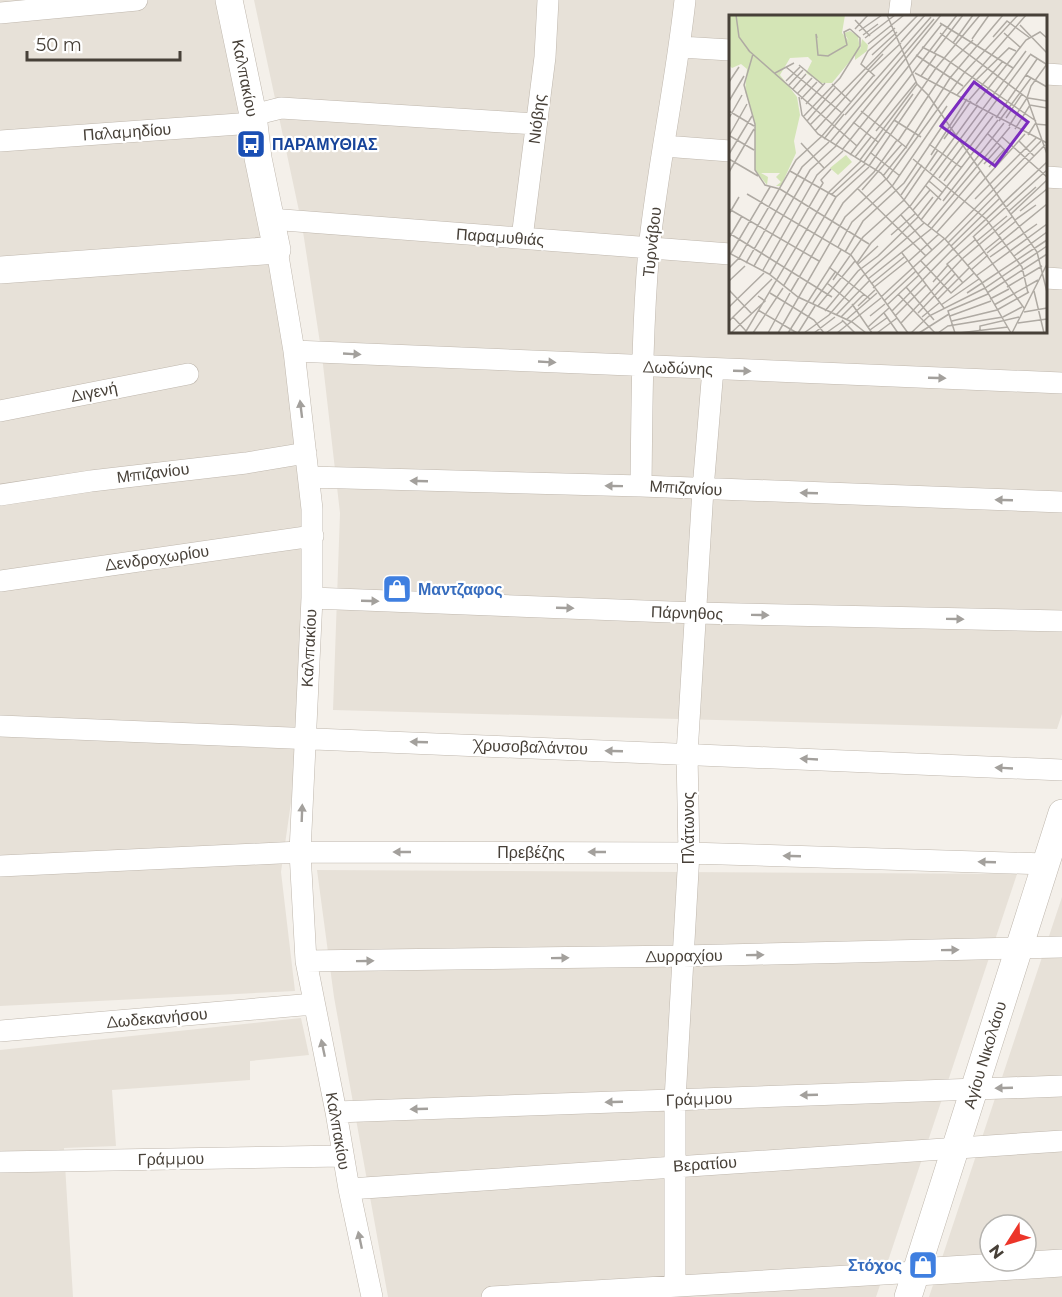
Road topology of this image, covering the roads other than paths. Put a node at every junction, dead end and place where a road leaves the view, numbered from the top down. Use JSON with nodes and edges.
{"nodes":[{"id":1,"x":137,"y":0,"type":"edge"},
{"id":2,"x":229,"y":0,"type":"edge"},
{"id":3,"x":548,"y":0,"type":"edge"},
{"id":4,"x":685,"y":0,"type":"edge"},
{"id":5,"x":901,"y":0,"type":"edge"},
{"id":6,"x":0,"y":13,"type":"edge"},
{"id":7,"x":899,"y":15,"type":"edge"},
{"id":8,"x":680,"y":47,"type":"junction"},
{"id":9,"x":729,"y":50,"type":"edge"},
{"id":10,"x":1047,"y":74,"type":"edge"},
{"id":11,"x":1062,"y":75,"type":"edge"},
{"id":12,"x":253,"y":119,"type":"junction"},
{"id":13,"x":536,"y":124,"type":"junction"},
{"id":14,"x":0,"y":141,"type":"edge"},
{"id":15,"x":664,"y":146,"type":"junction"},
{"id":16,"x":729,"y":151,"type":"edge"},
{"id":17,"x":1047,"y":177,"type":"edge"},
{"id":18,"x":1062,"y":178,"type":"edge"},
{"id":19,"x":270,"y":219,"type":"junction"},
{"id":20,"x":522,"y":238,"type":"junction"},
{"id":21,"x":649,"y":248,"type":"junction"},
{"id":22,"x":277,"y":250,"type":"junction"},
{"id":23,"x":729,"y":254,"type":"edge"},
{"id":24,"x":0,"y":270,"type":"edge"},
{"id":25,"x":1047,"y":278,"type":"edge"},
{"id":26,"x":1062,"y":279,"type":"edge"},
{"id":27,"x":294,"y":351,"type":"junction"},
{"id":28,"x":642,"y":367,"type":"junction"},
{"id":29,"x":713,"y":369,"type":"junction"},
{"id":30,"x":189,"y":374,"type":"dead end"},
{"id":31,"x":1062,"y":383,"type":"edge"},
{"id":32,"x":0,"y":411,"type":"edge"},
{"id":33,"x":306,"y":453,"type":"junction"},
{"id":34,"x":310,"y":477,"type":"junction"},
{"id":35,"x":641,"y":486,"type":"junction"},
{"id":36,"x":703,"y":489,"type":"junction"},
{"id":37,"x":0,"y":495,"type":"edge"},
{"id":38,"x":1062,"y":502,"type":"edge"},
{"id":39,"x":313,"y":536,"type":"junction"},
{"id":40,"x":0,"y":580,"type":"edge"},
{"id":41,"x":312,"y":598,"type":"junction"},
{"id":42,"x":696,"y":614,"type":"junction"},
{"id":43,"x":1062,"y":621,"type":"edge"},
{"id":44,"x":0,"y":726,"type":"edge"},
{"id":45,"x":305,"y":737,"type":"junction"},
{"id":46,"x":687,"y":754,"type":"junction"},
{"id":47,"x":1062,"y":771,"type":"edge"},
{"id":48,"x":1062,"y":813,"type":"edge"},
{"id":49,"x":300,"y":852,"type":"junction"},
{"id":50,"x":689,"y":853,"type":"junction"},
{"id":51,"x":1054,"y":863,"type":"edge"},
{"id":52,"x":0,"y":866,"type":"edge"},
{"id":53,"x":1062,"y":947,"type":"edge"},
{"id":54,"x":1018,"y":948,"type":"junction"},
{"id":55,"x":683,"y":956,"type":"junction"},
{"id":56,"x":306,"y":961,"type":"junction"},
{"id":57,"x":314,"y":1004,"type":"junction"},
{"id":58,"x":0,"y":1031,"type":"edge"},
{"id":59,"x":1062,"y":1086,"type":"edge"},
{"id":60,"x":974,"y":1089,"type":"junction"},
{"id":61,"x":675,"y":1100,"type":"junction"},
{"id":62,"x":336,"y":1112,"type":"junction"},
{"id":63,"x":1062,"y":1141,"type":"edge"},
{"id":64,"x":955,"y":1149,"type":"junction"},
{"id":65,"x":342,"y":1156,"type":"junction"},
{"id":66,"x":0,"y":1162,"type":"edge"},
{"id":67,"x":674,"y":1167,"type":"junction"},
{"id":68,"x":349,"y":1189,"type":"junction"},
{"id":69,"x":1062,"y":1263,"type":"edge"},
{"id":70,"x":917,"y":1272,"type":"junction"},
{"id":71,"x":675,"y":1286,"type":"junction"},
{"id":72,"x":372,"y":1297,"type":"edge"},
{"id":73,"x":492,"y":1297,"type":"edge"},
{"id":74,"x":908,"y":1297,"type":"edge"}],
"edges":[{"from":1,"to":6,"type":"street"},
{"from":2,"to":12,"type":"street","name":"Καλπακίου"},
{"from":3,"to":13,"type":"street","name":"Νιόβης"},
{"from":4,"to":8,"type":"street","name":"Τυρνάβου"},
{"from":5,"to":7,"type":"street"},
{"from":8,"to":9,"type":"street"},
{"from":8,"to":15,"type":"street","name":"Τυρνάβου"},
{"from":10,"to":11,"type":"street"},
{"from":12,"to":13,"type":"street","name":"Παλαμηδίου"},
{"from":12,"to":14,"type":"street","name":"Παλαμηδίου"},
{"from":12,"to":19,"type":"street","name":"Καλπακίου"},
{"from":13,"to":20,"type":"street","name":"Νιόβης"},
{"from":15,"to":16,"type":"street"},
{"from":15,"to":21,"type":"street","name":"Τυρνάβου"},
{"from":17,"to":18,"type":"street"},
{"from":19,"to":20,"type":"street","name":"Παραμυθιάς"},
{"from":19,"to":22,"type":"street","name":"Καλπακίου"},
{"from":20,"to":21,"type":"street","name":"Παραμυθιάς"},
{"from":21,"to":23,"type":"street","name":"Παραμυθιάς"},
{"from":21,"to":28,"type":"street","name":"Τυρνάβου"},
{"from":22,"to":24,"type":"street"},
{"from":22,"to":27,"type":"street","name":"Καλπακίου"},
{"from":25,"to":26,"type":"street"},
{"from":27,"to":28,"type":"street","name":"Δωδώνης","one_way":true},
{"from":33,"to":27,"type":"street","name":"Καλπακίου","one_way":true},
{"from":28,"to":29,"type":"street","name":"Δωδώνης"},
{"from":28,"to":35,"type":"street","name":"Τυρνάβου"},
{"from":29,"to":31,"type":"street","name":"Δωδώνης","one_way":true},
{"from":29,"to":36,"type":"street","name":"Πλάτωνος"},
{"from":30,"to":32,"type":"street","name":"Διγενή"},
{"from":33,"to":34,"type":"street","name":"Καλπακίου"},
{"from":33,"to":37,"type":"street","name":"Μπιζανίου"},
{"from":35,"to":34,"type":"street","name":"Μπιζανίου","one_way":true},
{"from":34,"to":39,"type":"street","name":"Καλπακίου"},
{"from":35,"to":36,"type":"street","name":"Μπιζανίου"},
{"from":38,"to":36,"type":"street","name":"Μπιζανίου","one_way":true},
{"from":36,"to":42,"type":"street","name":"Πλάτωνος"},
{"from":39,"to":40,"type":"street","name":"Δενδροχωρίου"},
{"from":39,"to":41,"type":"street","name":"Καλπακίου"},
{"from":41,"to":42,"type":"street","name":"Πάρνηθος","one_way":true},
{"from":41,"to":45,"type":"street","name":"Καλπακίου"},
{"from":42,"to":43,"type":"street","name":"Πάρνηθος","one_way":true},
{"from":42,"to":46,"type":"street","name":"Πλάτωνος"},
{"from":44,"to":45,"type":"street","name":"Χρυσοβαλάντου"},
{"from":46,"to":45,"type":"street","name":"Χρυσοβαλάντου","one_way":true},
{"from":49,"to":45,"type":"street","name":"Καλπακίου","one_way":true},
{"from":47,"to":46,"type":"street","name":"Χρυσοβαλάντου","one_way":true},
{"from":46,"to":50,"type":"street","name":"Πλάτωνος"},
{"from":48,"to":51,"type":"street","name":"Αγίου Νικολάου"},
{"from":50,"to":49,"type":"street","name":"Πρεβέζης","one_way":true},
{"from":49,"to":52,"type":"street","name":"Πρεβέζης"},
{"from":49,"to":56,"type":"street","name":"Καλπακίου"},
{"from":51,"to":50,"type":"street","name":"Πρεβέζης","one_way":true},
{"from":50,"to":55,"type":"street","name":"Πλάτωνος"},
{"from":51,"to":54,"type":"street","name":"Αγίου Νικολάου"},
{"from":53,"to":54,"type":"street","name":"Δυρραχίου"},
{"from":55,"to":54,"type":"street","name":"Δυρραχίου","one_way":true},
{"from":54,"to":60,"type":"street","name":"Αγίου Νικολάου"},
{"from":56,"to":55,"type":"street","name":"Δυρραχίου","one_way":true},
{"from":55,"to":61,"type":"street","name":"Πλάτωνος"},
{"from":56,"to":57,"type":"street","name":"Καλπακίου"},
{"from":57,"to":58,"type":"street","name":"Δωδεκανήσου"},
{"from":62,"to":57,"type":"street","name":"Καλπακίου","one_way":true},
{"from":59,"to":60,"type":"street","name":"Γράμμου","one_way":true},
{"from":60,"to":61,"type":"street","name":"Γράμμου","one_way":true},
{"from":60,"to":64,"type":"street","name":"Αγίου Νικολάου"},
{"from":61,"to":62,"type":"street","name":"Γράμμου","one_way":true},
{"from":61,"to":67,"type":"street","name":"Πλάτωνος"},
{"from":62,"to":65,"type":"street","name":"Καλπακίου"},
{"from":63,"to":64,"type":"street","name":"Βερατίου"},
{"from":64,"to":67,"type":"street","name":"Βερατίου"},
{"from":64,"to":70,"type":"street","name":"Αγίου Νικολάου"},
{"from":65,"to":66,"type":"street","name":"Γράμμου"},
{"from":65,"to":68,"type":"street","name":"Καλπακίου"},
{"from":67,"to":68,"type":"street","name":"Βερατίου"},
{"from":67,"to":71,"type":"street","name":"Πλάτωνος"},
{"from":72,"to":68,"type":"street","name":"Καλπακίου","one_way":true},
{"from":69,"to":70,"type":"street"},
{"from":70,"to":71,"type":"street"},
{"from":70,"to":74,"type":"street","name":"Αγίου Νικολάου"},
{"from":71,"to":73,"type":"street"}]}
